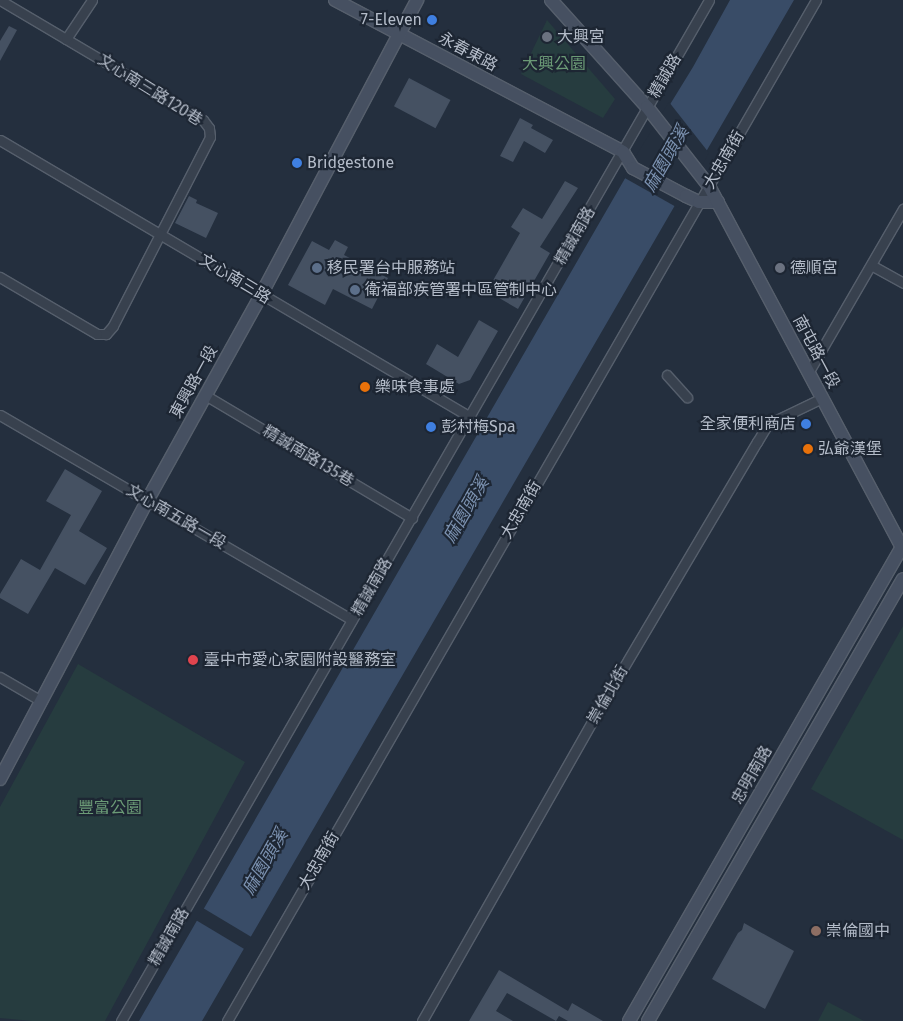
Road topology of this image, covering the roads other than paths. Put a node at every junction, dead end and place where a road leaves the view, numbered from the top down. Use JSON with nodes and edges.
{"nodes":[{"id":1,"x":0,"y":0,"type":"edge"},
{"id":2,"x":92,"y":0,"type":"edge"},
{"id":3,"x":335,"y":0,"type":"edge"},
{"id":4,"x":417,"y":0,"type":"edge"},
{"id":5,"x":550,"y":0,"type":"edge"},
{"id":6,"x":709,"y":0,"type":"edge"},
{"id":7,"x":816,"y":0,"type":"edge"},
{"id":8,"x":399,"y":34,"type":"junction"},
{"id":9,"x":66,"y":39,"type":"junction"},
{"id":10,"x":648,"y":107,"type":"junction"},
{"id":11,"x":0,"y":140,"type":"edge"},
{"id":12,"x":623,"y":152,"type":"junction"},
{"id":13,"x":709,"y":186,"type":"junction"},
{"id":14,"x":699,"y":202,"type":"junction"},
{"id":15,"x":718,"y":202,"type":"junction"},
{"id":16,"x":903,"y":209,"type":"edge"},
{"id":17,"x":160,"y":234,"type":"junction"},
{"id":18,"x":871,"y":264,"type":"junction"},
{"id":19,"x":0,"y":277,"type":"edge"},
{"id":20,"x":903,"y":283,"type":"edge"},
{"id":21,"x":261,"y":295,"type":"junction"},
{"id":22,"x":808,"y":373,"type":"junction"},
{"id":23,"x":667,"y":375,"type":"dead end"},
{"id":24,"x":205,"y":395,"type":"junction"},
{"id":25,"x":687,"y":397,"type":"dead end"},
{"id":26,"x":822,"y":398,"type":"junction"},
{"id":27,"x":0,"y":415,"type":"edge"},
{"id":28,"x":470,"y":417,"type":"junction"},
{"id":29,"x":147,"y":501,"type":"junction"},
{"id":30,"x":412,"y":518,"type":"junction"},
{"id":31,"x":902,"y":547,"type":"edge"},
{"id":32,"x":903,"y":579,"type":"edge"},
{"id":33,"x":352,"y":620,"type":"junction"},
{"id":34,"x":0,"y":677,"type":"edge"},
{"id":35,"x":41,"y":702,"type":"junction"},
{"id":36,"x":0,"y":779,"type":"edge"},
{"id":37,"x":121,"y":1021,"type":"edge"},
{"id":38,"x":227,"y":1021,"type":"edge"},
{"id":39,"x":422,"y":1021,"type":"edge"},
{"id":40,"x":629,"y":1021,"type":"edge"},
{"id":41,"x":648,"y":1021,"type":"edge"}],
"edges":[{"from":1,"to":9,"type":"street"},
{"from":2,"to":9,"type":"street"},
{"from":3,"to":8,"type":"main road","name":"永春東路"},
{"from":4,"to":8,"type":"main road","name":"東興路一段"},
{"from":5,"to":10,"type":"main road","name":"南屯路一段"},
{"from":6,"to":10,"type":"street","name":"精誠路"},
{"from":7,"to":13,"type":"street","name":"大忠南街"},
{"from":8,"to":12,"type":"main road","name":"永春東路"},
{"from":8,"to":21,"type":"main road","name":"東興路一段"},
{"from":9,"to":17,"type":"street","name":"文心南三路120巷"},
{"from":10,"to":12,"type":"street","name":"精誠路"},
{"from":10,"to":13,"type":"main road","name":"南屯路一段"},
{"from":11,"to":17,"type":"street","name":"文心南三路"},
{"from":12,"to":14,"type":"main road"},
{"from":12,"to":28,"type":"street","name":"精誠南路"},
{"from":13,"to":14,"type":"street","name":"大忠南街"},
{"from":13,"to":15,"type":"main road","name":"南屯路一段"},
{"from":14,"to":15,"type":"main road"},
{"from":14,"to":38,"type":"street","name":"大忠南街"},
{"from":15,"to":22,"type":"main road","name":"南屯路一段"},
{"from":16,"to":18,"type":"street"},
{"from":17,"to":19,"type":"street"},
{"from":17,"to":21,"type":"street","name":"文心南三路"},
{"from":18,"to":20,"type":"street"},
{"from":18,"to":22,"type":"street"},
{"from":21,"to":24,"type":"main road","name":"東興路一段"},
{"from":21,"to":28,"type":"street","name":"文心南三路"},
{"from":22,"to":26,"type":"main road","name":"南屯路一段"},
{"from":23,"to":25,"type":"street"},
{"from":24,"to":29,"type":"main road","name":"東興路一段"},
{"from":24,"to":30,"type":"street","name":"精誠南路135巷"},
{"from":26,"to":31,"type":"main road","name":"南屯路一段"},
{"from":26,"to":39,"type":"street","name":"崇倫北街"},
{"from":27,"to":29,"type":"street","name":"文心南五路一段"},
{"from":28,"to":30,"type":"street","name":"精誠南路"},
{"from":29,"to":33,"type":"street","name":"文心南五路一段"},
{"from":29,"to":35,"type":"main road","name":"東興路一段"},
{"from":30,"to":33,"type":"street","name":"精誠南路"},
{"from":31,"to":40,"type":"main road","name":"忠明南路"},
{"from":32,"to":41,"type":"main road","name":"忠明南路"},
{"from":33,"to":37,"type":"street","name":"精誠南路"},
{"from":34,"to":35,"type":"street"},
{"from":35,"to":36,"type":"main road","name":"東興路一段"}]}
